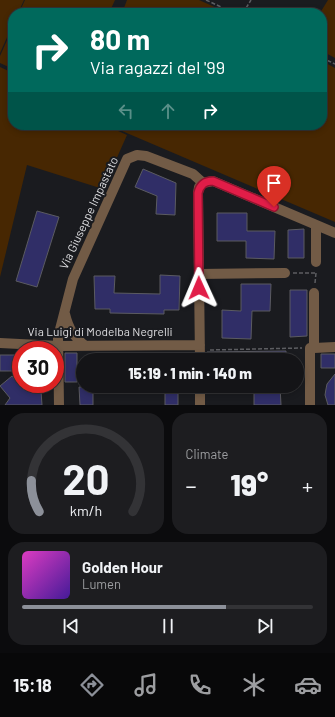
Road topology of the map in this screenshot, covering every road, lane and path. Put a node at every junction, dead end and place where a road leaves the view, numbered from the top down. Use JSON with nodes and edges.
{"nodes":[{"id":1,"x":206,"y":0,"type":"edge"},
{"id":2,"x":223,"y":8,"type":"edge"},
{"id":3,"x":203,"y":183,"type":"junction"},
{"id":4,"x":316,"y":225,"type":"junction"},
{"id":5,"x":335,"y":233,"type":"edge"},
{"id":6,"x":316,"y":262,"type":"joint"},
{"id":7,"x":285,"y":272,"type":"joint"},
{"id":8,"x":316,"y":273,"type":"junction"},
{"id":9,"x":199,"y":274,"type":"junction"},
{"id":10,"x":314,"y":293,"type":"joint"},
{"id":11,"x":64,"y":312,"type":"junction"},
{"id":12,"x":58,"y":341,"type":"edge"},
{"id":13,"x":0,"y":343,"type":"edge"},
{"id":14,"x":12,"y":344,"type":"edge"},
{"id":15,"x":64,"y":346,"type":"edge"},
{"id":16,"x":85,"y":346,"type":"junction"},
{"id":17,"x":335,"y":347,"type":"edge"},
{"id":18,"x":312,"y":348,"type":"junction"},
{"id":19,"x":200,"y":352,"type":"edge"},
{"id":20,"x":59,"y":393,"type":"edge"},
{"id":21,"x":200,"y":393,"type":"edge"},
{"id":22,"x":59,"y":405,"type":"edge"},
{"id":23,"x":200,"y":405,"type":"edge"},
{"id":24,"x":310,"y":405,"type":"edge"}],
"edges":[{"from":1,"to":2,"type":"path"},
{"from":3,"to":4,"type":"street"},
{"from":3,"to":9,"type":"street"},
{"from":3,"to":11,"type":"street","name":"Via Giuseppe Impastato"},
{"from":4,"to":5,"type":"street"},
{"from":4,"to":6,"type":"street"},
{"from":6,"to":8,"type":"path"},
{"from":7,"to":8,"type":"path"},
{"from":7,"to":9,"type":"street"},
{"from":8,"to":10,"type":"path"},
{"from":9,"to":19,"type":"street"},
{"from":10,"to":18,"type":"street"},
{"from":11,"to":12,"type":"street","name":"Via Giuseppe Impastato"},
{"from":11,"to":16,"type":"street"},
{"from":13,"to":14,"type":"street","name":"Via Luigi di Modelba Negrelli"},
{"from":15,"to":16,"type":"street","name":"Via Luigi di Modelba Negrelli"},
{"from":16,"to":19,"type":"street","name":"Via Luigi di Modelba Negrelli"},
{"from":17,"to":18,"type":"street"},
{"from":18,"to":19,"type":"path"},
{"from":18,"to":24,"type":"street"},
{"from":20,"to":22,"type":"street","name":"Via Giuseppe Impastato"},
{"from":21,"to":23,"type":"street"}]}
